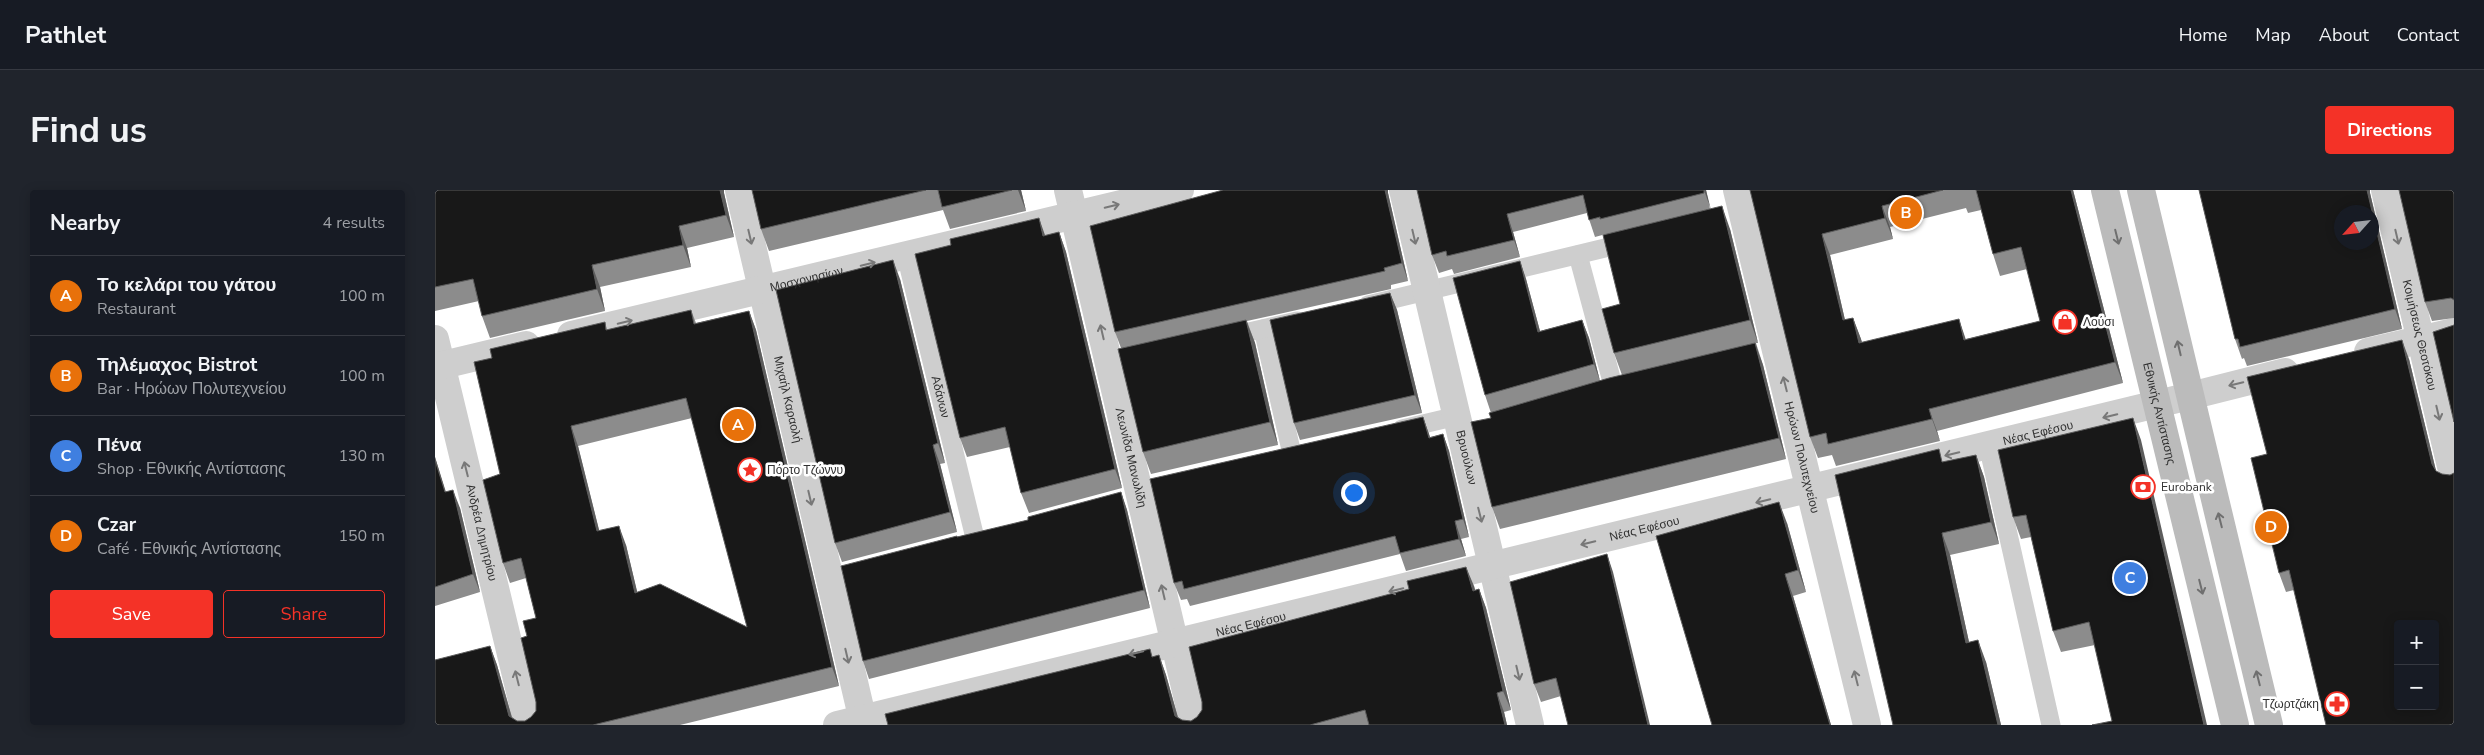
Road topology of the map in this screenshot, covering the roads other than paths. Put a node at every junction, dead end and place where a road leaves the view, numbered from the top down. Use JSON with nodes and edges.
{"nodes":[{"id":1,"x":739,"y":190,"type":"edge"},
{"id":2,"x":1180,"y":190,"type":"edge"},
{"id":3,"x":1403,"y":190,"type":"edge"},
{"id":4,"x":2105,"y":190,"type":"edge"},
{"id":5,"x":2141,"y":190,"type":"edge"},
{"id":6,"x":2385,"y":190,"type":"edge"},
{"id":7,"x":1071,"y":203,"type":"edge"},
{"id":8,"x":1735,"y":208,"type":"edge"},
{"id":9,"x":1651,"y":237,"type":"edge"},
{"id":10,"x":906,"y":255,"type":"junction"},
{"id":11,"x":1578,"y":255,"type":"junction"},
{"id":12,"x":762,"y":289,"type":"junction"},
{"id":13,"x":1427,"y":292,"type":"junction"},
{"id":14,"x":1350,"y":309,"type":"edge"},
{"id":15,"x":1311,"y":318,"type":"edge"},
{"id":16,"x":1263,"y":329,"type":"junction"},
{"id":17,"x":2454,"y":332,"type":"edge"},
{"id":18,"x":435,"y":338,"type":"edge"},
{"id":19,"x":2421,"y":339,"type":"junction"},
{"id":20,"x":1205,"y":342,"type":"edge"},
{"id":21,"x":2344,"y":358,"type":"edge"},
{"id":22,"x":438,"y":366,"type":"edge"},
{"id":23,"x":2305,"y":367,"type":"edge"},
{"id":24,"x":1633,"y":384,"type":"edge"},
{"id":25,"x":1614,"y":389,"type":"junction"},
{"id":26,"x":1595,"y":395,"type":"edge"},
{"id":27,"x":2190,"y":396,"type":"junction"},
{"id":28,"x":2157,"y":404,"type":"junction"},
{"id":29,"x":1466,"y":426,"type":"junction"},
{"id":30,"x":1389,"y":432,"type":"edge"},
{"id":31,"x":1988,"y":445,"type":"junction"},
{"id":32,"x":1312,"y":450,"type":"edge"},
{"id":33,"x":1292,"y":454,"type":"junction"},
{"id":34,"x":1273,"y":458,"type":"edge"},
{"id":35,"x":2454,"y":479,"type":"edge"},
{"id":36,"x":1810,"y":489,"type":"junction"},
{"id":37,"x":994,"y":533,"type":"edge"},
{"id":38,"x":975,"y":538,"type":"junction"},
{"id":39,"x":957,"y":543,"type":"edge"},
{"id":40,"x":1493,"y":566,"type":"junction"},
{"id":41,"x":1175,"y":643,"type":"junction"},
{"id":42,"x":854,"y":723,"type":"edge"},
{"id":43,"x":528,"y":725,"type":"edge"},
{"id":44,"x":1194,"y":725,"type":"edge"},
{"id":45,"x":1530,"y":725,"type":"edge"},
{"id":46,"x":1867,"y":725,"type":"edge"},
{"id":47,"x":2051,"y":725,"type":"edge"},
{"id":48,"x":2235,"y":725,"type":"edge"},
{"id":49,"x":2269,"y":725,"type":"edge"}],
"edges":[{"from":1,"to":12,"type":"street","name":"Μιχαήλ Καραολή","one_way":true},
{"from":7,"to":2,"type":"street","name":"Μοσχονησίων","one_way":true},
{"from":3,"to":13,"type":"street","name":"Βρυούλων","one_way":true},
{"from":4,"to":28,"type":"main road","name":"Εθνικής Αντίστασης","one_way":true},
{"from":27,"to":5,"type":"main road","one_way":true},
{"from":6,"to":19,"type":"street","name":"Κοιμήσεως Θεοτόκου","one_way":true},
{"from":7,"to":10,"type":"street","name":"Μοσχονησίων"},
{"from":41,"to":7,"type":"street","name":"Λεωνίδα Μανωλίδη","one_way":true},
{"from":36,"to":8,"type":"street","name":"Ηρώων Πολυτεχνείου","one_way":true},
{"from":9,"to":11,"type":"lane"},
{"from":12,"to":10,"type":"street","name":"Μοσχονησίων","one_way":true},
{"from":10,"to":38,"type":"lane","name":"Αδάνων"},
{"from":11,"to":13,"type":"lane"},
{"from":11,"to":25,"type":"lane"},
{"from":22,"to":12,"type":"street","name":"Μοσχονησίων","one_way":true},
{"from":12,"to":42,"type":"street","name":"Μιχαήλ Καραολή","one_way":true},
{"from":13,"to":14,"type":"lane"},
{"from":13,"to":29,"type":"street","name":"Βρυούλων"},
{"from":15,"to":16,"type":"lane"},
{"from":16,"to":20,"type":"lane"},
{"from":16,"to":33,"type":"lane"},
{"from":17,"to":19,"type":"street"},
{"from":18,"to":22,"type":"street","name":"Ανδρέα Δημητρίου"},
{"from":19,"to":21,"type":"street"},
{"from":19,"to":35,"type":"street","name":"Κοιμήσεως Θεοτόκου","one_way":true},
{"from":43,"to":22,"type":"street","name":"Ανδρέα Δημητρίου","one_way":true},
{"from":23,"to":27,"type":"street","name":"Νέας Εφέσου","one_way":true},
{"from":24,"to":25,"type":"lane"},
{"from":25,"to":26,"type":"lane"},
{"from":27,"to":28,"type":"street","name":"Νέας Εφέσου"},
{"from":49,"to":27,"type":"main road","one_way":true},
{"from":28,"to":31,"type":"street","name":"Νέας Εφέσου","one_way":true},
{"from":28,"to":48,"type":"main road","name":"Εθνικής Αντίστασης","one_way":true},
{"from":29,"to":30,"type":"lane"},
{"from":29,"to":40,"type":"street","name":"Βρυούλων","one_way":true},
{"from":31,"to":36,"type":"street","name":"Νέας Εφέσου","one_way":true},
{"from":31,"to":47,"type":"lane"},
{"from":32,"to":33,"type":"lane"},
{"from":33,"to":34,"type":"lane"},
{"from":36,"to":40,"type":"street","name":"Νέας Εφέσου","one_way":true},
{"from":46,"to":36,"type":"street","name":"Ηρώων Πολυτεχνείου","one_way":true},
{"from":37,"to":38,"type":"lane"},
{"from":38,"to":39,"type":"lane"},
{"from":40,"to":41,"type":"street","name":"Νέας Εφέσου","one_way":true},
{"from":40,"to":45,"type":"street","name":"Βρυούλων","one_way":true},
{"from":41,"to":42,"type":"street","name":"Νέας Εφέσου","one_way":true},
{"from":41,"to":44,"type":"street","name":"Λεωνίδα Μανωλίδη"}]}
